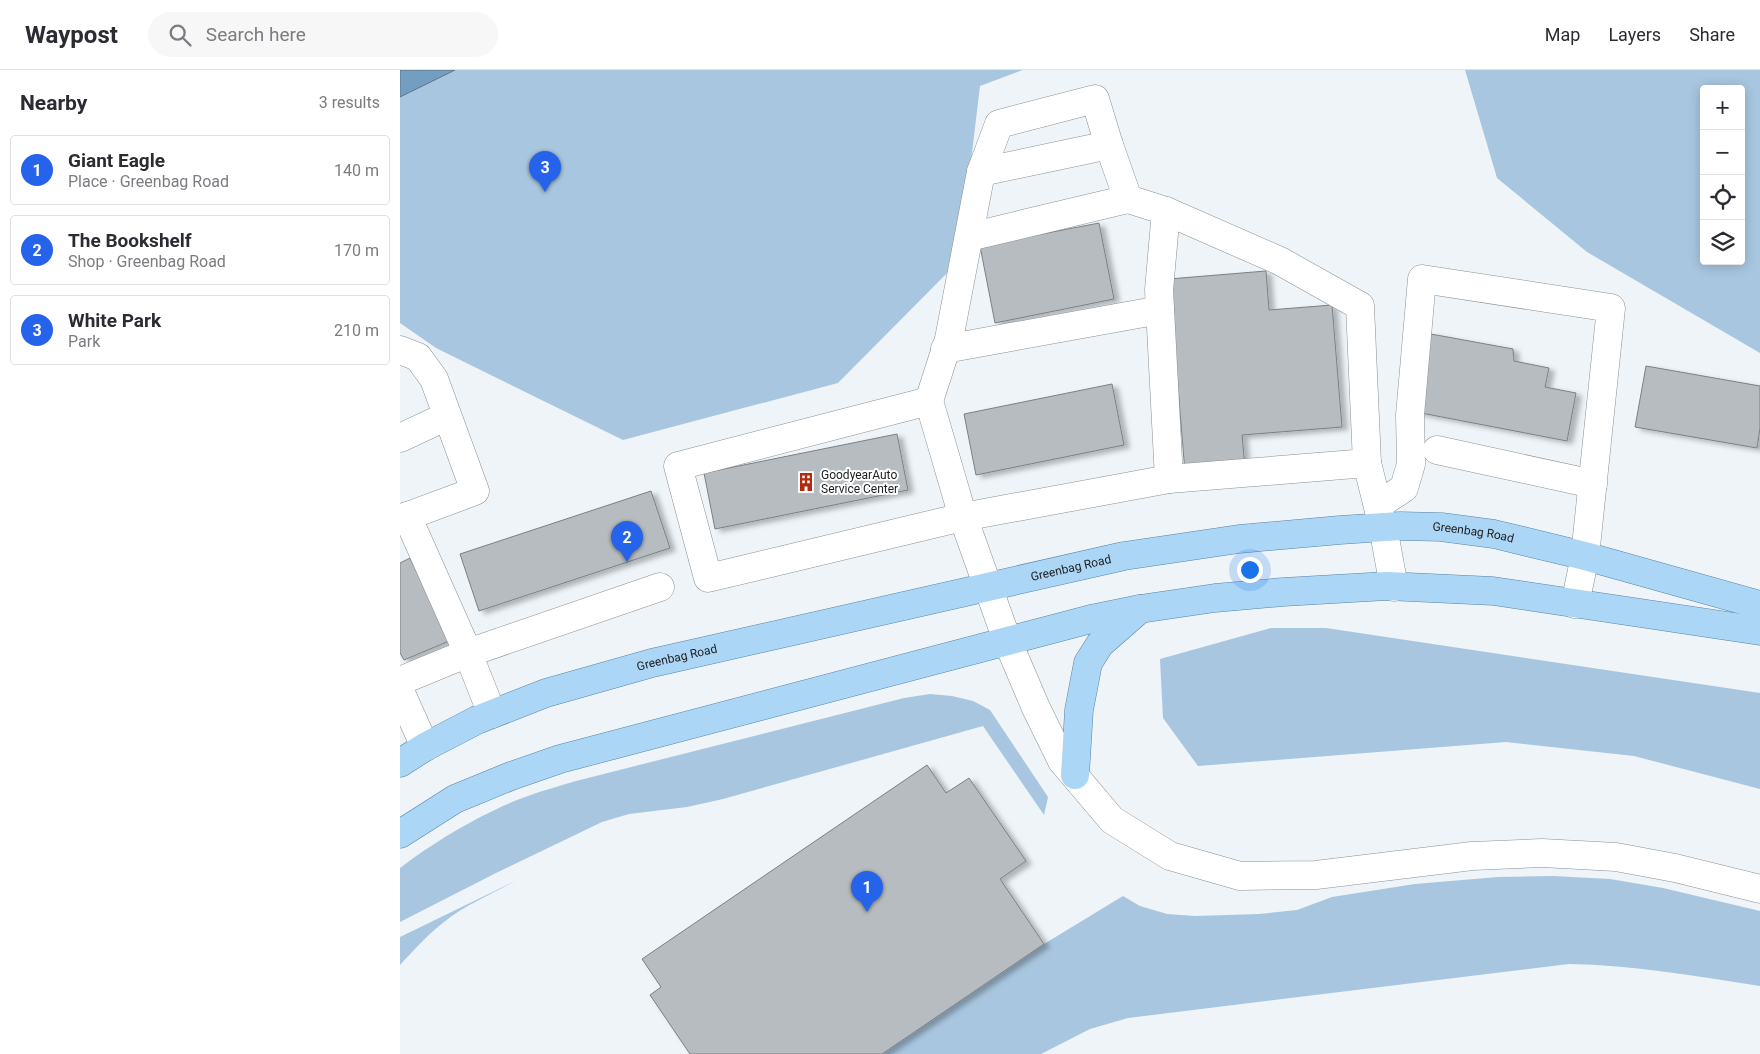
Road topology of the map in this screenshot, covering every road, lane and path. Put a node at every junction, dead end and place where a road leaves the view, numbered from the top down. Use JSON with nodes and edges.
{"nodes":[{"id":1,"x":1109,"y":145,"type":"junction"},
{"id":2,"x":981,"y":172,"type":"junction"},
{"id":3,"x":1128,"y":199,"type":"junction"},
{"id":4,"x":1166,"y":211,"type":"junction"},
{"id":5,"x":968,"y":238,"type":"junction"},
{"id":6,"x":1160,"y":310,"type":"junction"},
{"id":7,"x":945,"y":349,"type":"junction"},
{"id":8,"x":400,"y":350,"type":"edge"},
{"id":9,"x":928,"y":401,"type":"junction"},
{"id":10,"x":448,"y":416,"type":"junction"},
{"id":11,"x":400,"y":438,"type":"edge"},
{"id":12,"x":1437,"y":450,"type":"dead end"},
{"id":13,"x":1367,"y":463,"type":"junction"},
{"id":14,"x":1169,"y":479,"type":"junction"},
{"id":15,"x":1593,"y":484,"type":"junction"},
{"id":16,"x":1380,"y":516,"type":"junction"},
{"id":17,"x":404,"y":517,"type":"edge"},
{"id":18,"x":963,"y":517,"type":"junction"},
{"id":19,"x":1585,"y":556,"type":"junction"},
{"id":20,"x":988,"y":586,"type":"junction"},
{"id":21,"x":660,"y":587,"type":"dead end"},
{"id":22,"x":1394,"y":587,"type":"junction"},
{"id":23,"x":1575,"y":604,"type":"junction"},
{"id":24,"x":1760,"y":605,"type":"edge"},
{"id":25,"x":1140,"y":609,"type":"junction"},
{"id":26,"x":1760,"y":631,"type":"edge"},
{"id":27,"x":1007,"y":640,"type":"junction"},
{"id":28,"x":468,"y":653,"type":"junction"},
{"id":29,"x":400,"y":681,"type":"edge"},
{"id":30,"x":400,"y":692,"type":"edge"},
{"id":31,"x":492,"y":714,"type":"junction"},
{"id":32,"x":425,"y":748,"type":"junction"},
{"id":33,"x":400,"y":763,"type":"edge"},
{"id":34,"x":1075,"y":776,"type":"junction"},
{"id":35,"x":400,"y":834,"type":"edge"},
{"id":36,"x":1760,"y":889,"type":"edge"}],
"edges":[{"from":1,"to":2,"type":"lane"},
{"from":1,"to":2,"type":"lane"},
{"from":1,"to":3,"type":"lane"},
{"from":2,"to":5,"type":"lane"},
{"from":3,"to":4,"type":"lane"},
{"from":3,"to":5,"type":"lane"},
{"from":4,"to":6,"type":"lane"},
{"from":4,"to":13,"type":"lane"},
{"from":5,"to":7,"type":"lane"},
{"from":6,"to":7,"type":"lane"},
{"from":6,"to":14,"type":"lane"},
{"from":7,"to":9,"type":"lane"},
{"from":8,"to":10,"type":"lane"},
{"from":9,"to":18,"type":"lane"},
{"from":9,"to":18,"type":"lane"},
{"from":10,"to":11,"type":"lane"},
{"from":10,"to":17,"type":"lane"},
{"from":12,"to":15,"type":"lane"},
{"from":13,"to":14,"type":"lane"},
{"from":13,"to":16,"type":"lane"},
{"from":14,"to":18,"type":"lane"},
{"from":15,"to":16,"type":"lane"},
{"from":15,"to":19,"type":"lane"},
{"from":16,"to":19,"type":"main road","name":"Greenbag Road"},
{"from":16,"to":20,"type":"main road","name":"Greenbag Road"},
{"from":16,"to":22,"type":"lane"},
{"from":17,"to":28,"type":"lane"},
{"from":18,"to":20,"type":"lane"},
{"from":19,"to":23,"type":"lane"},
{"from":19,"to":24,"type":"main road","name":"Greenbag Road"},
{"from":20,"to":27,"type":"lane"},
{"from":20,"to":31,"type":"main road","name":"Greenbag Road"},
{"from":21,"to":28,"type":"lane"},
{"from":22,"to":23,"type":"main road"},
{"from":22,"to":25,"type":"main road"},
{"from":23,"to":26,"type":"main road"},
{"from":25,"to":27,"type":"main road"},
{"from":25,"to":34,"type":"main road"},
{"from":27,"to":34,"type":"lane"},
{"from":27,"to":35,"type":"main road"},
{"from":28,"to":29,"type":"lane"},
{"from":28,"to":31,"type":"lane"},
{"from":30,"to":32,"type":"lane"},
{"from":31,"to":32,"type":"main road","name":"Greenbag Road"},
{"from":32,"to":33,"type":"main road","name":"Greenbag Road"},
{"from":34,"to":36,"type":"lane"}]}
